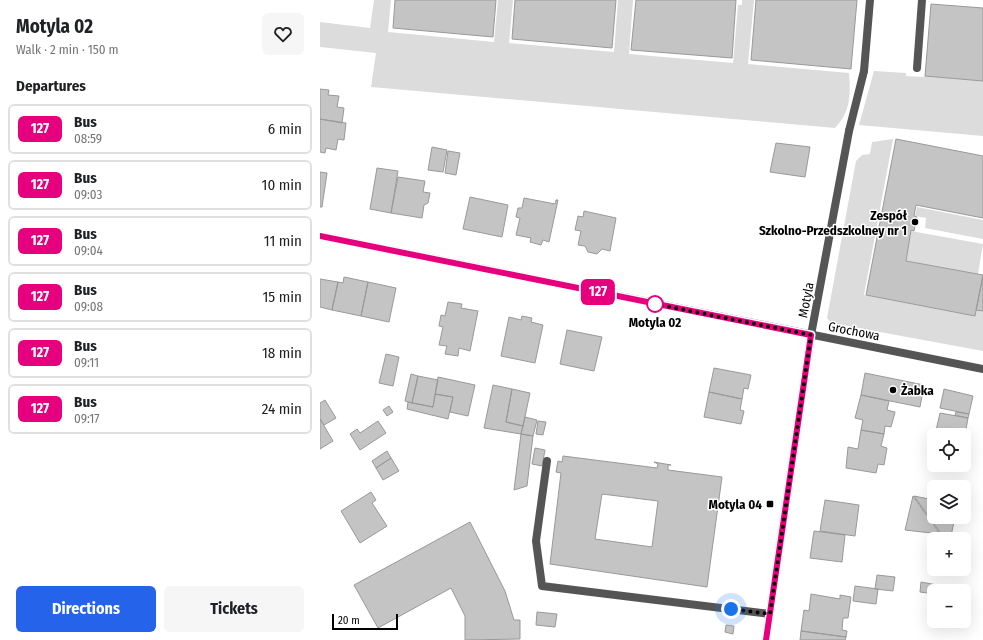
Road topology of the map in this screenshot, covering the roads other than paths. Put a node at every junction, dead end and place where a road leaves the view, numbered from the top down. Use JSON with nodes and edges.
{"nodes":[{"id":1,"x":870,"y":0,"type":"edge"},
{"id":2,"x":922,"y":0,"type":"edge"},
{"id":3,"x":917,"y":68,"type":"dead end"},
{"id":4,"x":320,"y":236,"type":"edge"},
{"id":5,"x":811,"y":335,"type":"junction"},
{"id":6,"x":983,"y":369,"type":"edge"},
{"id":7,"x":547,"y":461,"type":"dead end"},
{"id":8,"x":770,"y":614,"type":"junction"},
{"id":9,"x":766,"y":640,"type":"edge"}],
"edges":[{"from":1,"to":5,"type":"street","name":"Motyla"},
{"from":2,"to":3,"type":"street"},
{"from":4,"to":5,"type":"street","name":"Grochowa"},
{"from":5,"to":6,"type":"street","name":"Grochowa"},
{"from":5,"to":8,"type":"street","name":"Motyla"},
{"from":7,"to":8,"type":"street"},
{"from":8,"to":9,"type":"street","name":"Motyla"}]}
